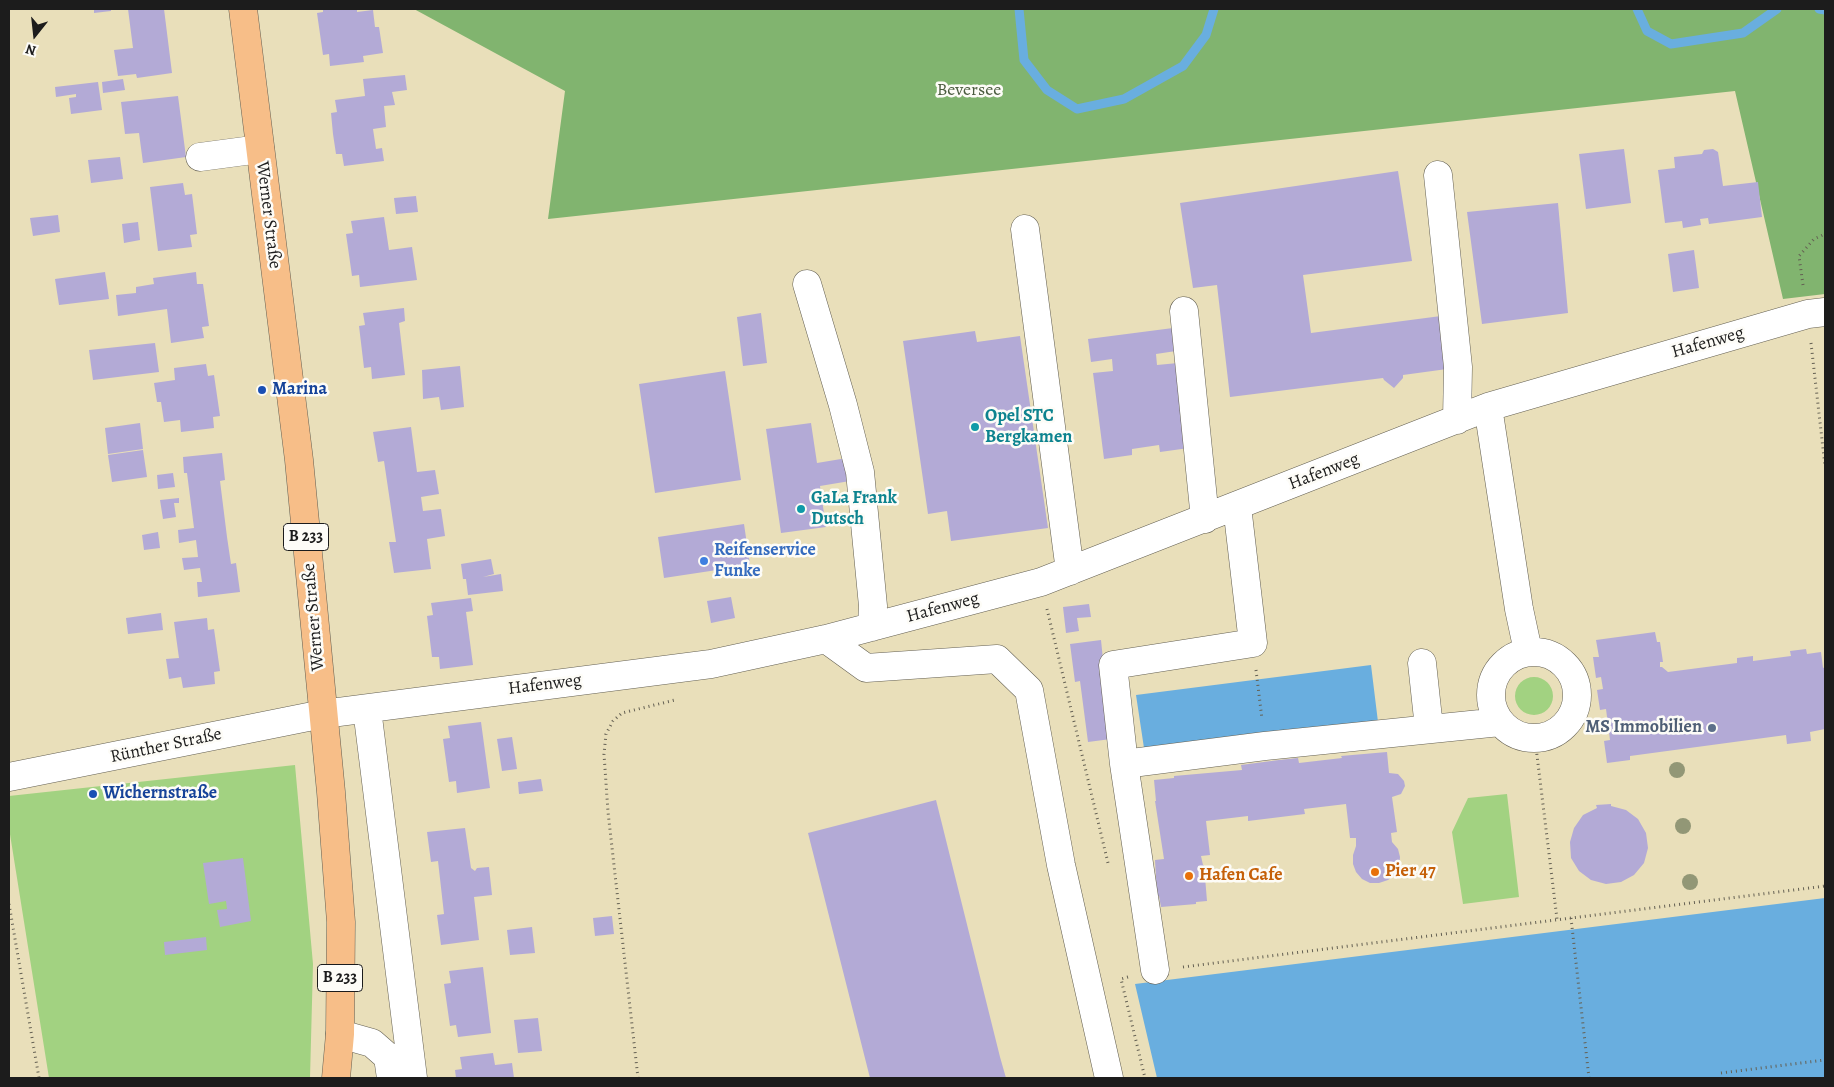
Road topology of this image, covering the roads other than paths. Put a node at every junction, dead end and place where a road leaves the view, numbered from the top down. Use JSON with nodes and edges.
{"nodes":[{"id":1,"x":242,"y":9,"type":"edge"},
{"id":2,"x":260,"y":149,"type":"junction"},
{"id":3,"x":200,"y":157,"type":"dead end"},
{"id":4,"x":1438,"y":175,"type":"dead end"},
{"id":5,"x":1025,"y":229,"type":"dead end"},
{"id":6,"x":807,"y":284,"type":"dead end"},
{"id":7,"x":1184,"y":311,"type":"dead end"},
{"id":8,"x":1816,"y":313,"type":"edge"},
{"id":9,"x":1488,"y":407,"type":"junction"},
{"id":10,"x":1457,"y":420,"type":"junction"},
{"id":11,"x":1237,"y":506,"type":"junction"},
{"id":12,"x":1205,"y":519,"type":"junction"},
{"id":13,"x":1070,"y":571,"type":"junction"},
{"id":14,"x":872,"y":627,"type":"junction"},
{"id":15,"x":826,"y":639,"type":"junction"},
{"id":16,"x":1528,"y":652,"type":"junction"},
{"id":17,"x":1422,"y":663,"type":"dead end"},
{"id":18,"x":367,"y":709,"type":"junction"},
{"id":19,"x":323,"y":714,"type":"junction"},
{"id":20,"x":1500,"y":722,"type":"junction"},
{"id":21,"x":1429,"y":728,"type":"junction"},
{"id":22,"x":1124,"y":764,"type":"junction"},
{"id":23,"x":9,"y":777,"type":"edge"},
{"id":24,"x":1142,"y":970,"type":"road end"},
{"id":25,"x":340,"y":1034,"type":"junction"},
{"id":26,"x":336,"y":1078,"type":"edge"},
{"id":27,"x":390,"y":1078,"type":"edge"},
{"id":28,"x":413,"y":1078,"type":"edge"},
{"id":29,"x":1109,"y":1078,"type":"edge"}],
"edges":[{"from":1,"to":2,"type":"main road","name":"Werner Straße","number":"B 233"},
{"from":2,"to":3,"type":"street"},
{"from":2,"to":19,"type":"main road","name":"Werner Straße","number":"B 233"},
{"from":4,"to":10,"type":"street"},
{"from":5,"to":13,"type":"street"},
{"from":6,"to":14,"type":"street"},
{"from":7,"to":12,"type":"street"},
{"from":8,"to":9,"type":"street","name":"Hafenweg"},
{"from":9,"to":10,"type":"street","name":"Hafenweg"},
{"from":9,"to":16,"type":"street"},
{"from":10,"to":11,"type":"street","name":"Hafenweg"},
{"from":11,"to":12,"type":"street","name":"Hafenweg"},
{"from":11,"to":22,"type":"street"},
{"from":12,"to":13,"type":"street","name":"Hafenweg"},
{"from":13,"to":14,"type":"street","name":"Hafenweg"},
{"from":14,"to":15,"type":"street","name":"Hafenweg"},
{"from":15,"to":18,"type":"street","name":"Hafenweg"},
{"from":15,"to":29,"type":"street"},
{"from":16,"to":20,"type":"street"},
{"from":16,"to":20,"type":"street"},
{"from":17,"to":21,"type":"street"},
{"from":18,"to":19,"type":"street","name":"Hafenweg"},
{"from":18,"to":28,"type":"street"},
{"from":19,"to":23,"type":"street","name":"Rünther Straße"},
{"from":19,"to":25,"type":"main road","name":"Werner Straße","number":"B 233"},
{"from":20,"to":21,"type":"street"},
{"from":21,"to":22,"type":"street"},
{"from":22,"to":24,"type":"street"},
{"from":25,"to":26,"type":"main road","name":"Werner Straße","number":"B 233"},
{"from":25,"to":27,"type":"street"}]}
